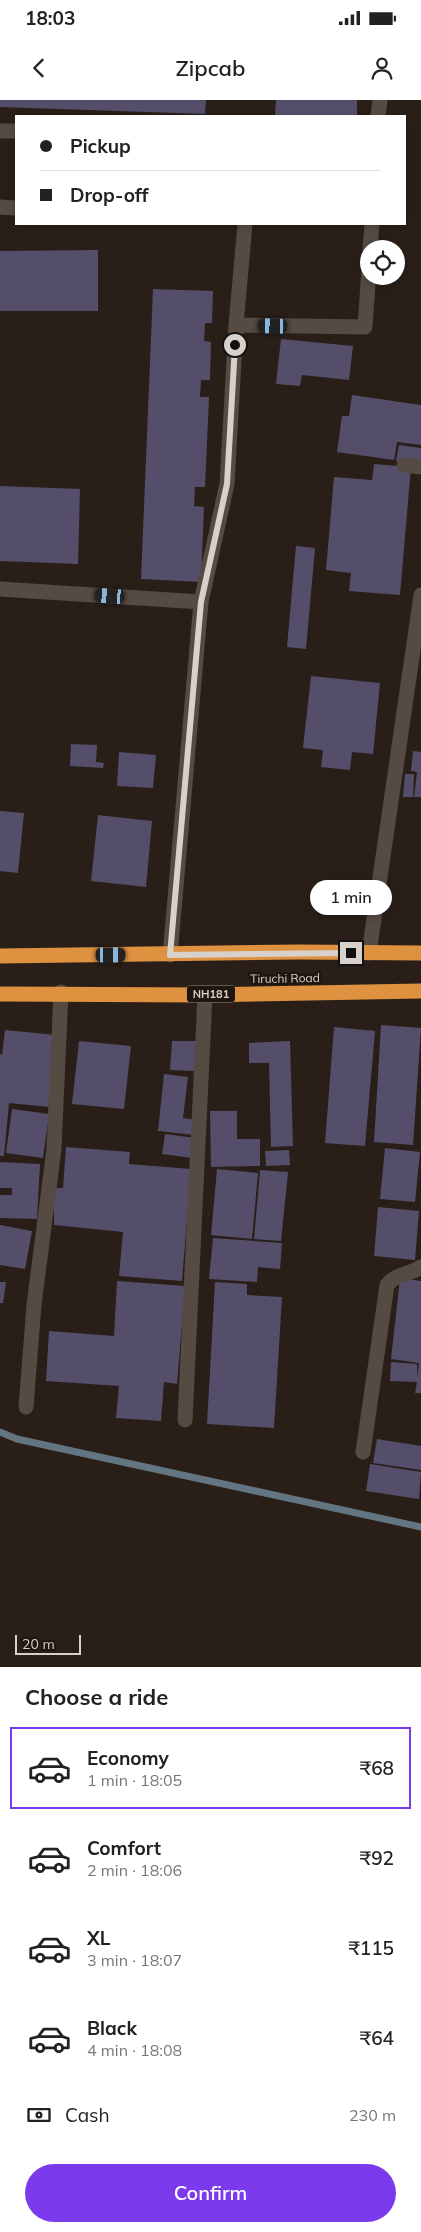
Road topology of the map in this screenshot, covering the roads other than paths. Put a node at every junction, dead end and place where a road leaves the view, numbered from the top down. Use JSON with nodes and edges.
{"nodes":[{"id":1,"x":380,"y":100,"type":"edge"},
{"id":2,"x":378,"y":115,"type":"edge"},
{"id":3,"x":0,"y":131,"type":"edge"},
{"id":4,"x":15,"y":131,"type":"edge"},
{"id":5,"x":0,"y":207,"type":"edge"},
{"id":6,"x":15,"y":208,"type":"edge"},
{"id":7,"x":245,"y":225,"type":"edge"},
{"id":8,"x":372,"y":225,"type":"edge"},
{"id":9,"x":371,"y":240,"type":"edge"},
{"id":10,"x":368,"y":285,"type":"edge"},
{"id":11,"x":236,"y":325,"type":"junction"},
{"id":12,"x":404,"y":465,"type":"dead end"},
{"id":13,"x":421,"y":467,"type":"edge"},
{"id":14,"x":0,"y":589,"type":"edge"},
{"id":15,"x":421,"y":595,"type":"edge"},
{"id":16,"x":201,"y":602,"type":"junction"},
{"id":17,"x":369,"y":953,"type":"junction"},
{"id":18,"x":421,"y":953,"type":"edge"},
{"id":19,"x":170,"y":955,"type":"junction"},
{"id":20,"x":0,"y":956,"type":"edge"},
{"id":21,"x":421,"y":991,"type":"edge"},
{"id":22,"x":61,"y":992,"type":"junction"},
{"id":23,"x":0,"y":994,"type":"edge"},
{"id":24,"x":205,"y":995,"type":"junction"},
{"id":25,"x":421,"y":1267,"type":"edge"},
{"id":26,"x":26,"y":1406,"type":"dead end"},
{"id":27,"x":185,"y":1420,"type":"dead end"},
{"id":28,"x":363,"y":1452,"type":"dead end"}],
"edges":[{"from":1,"to":2,"type":"street"},
{"from":3,"to":4,"type":"street"},
{"from":5,"to":6,"type":"street"},
{"from":7,"to":11,"type":"street"},
{"from":8,"to":9,"type":"street"},
{"from":10,"to":11,"type":"street"},
{"from":11,"to":16,"type":"street"},
{"from":12,"to":13,"type":"street"},
{"from":14,"to":16,"type":"street"},
{"from":15,"to":17,"type":"street"},
{"from":16,"to":19,"type":"street"},
{"from":17,"to":18,"type":"highway"},
{"from":17,"to":19,"type":"highway"},
{"from":19,"to":20,"type":"highway"},
{"from":21,"to":24,"type":"highway","name":"Tiruchi Road","number":"NH181"},
{"from":22,"to":23,"type":"highway","name":"Tiruchi Road","number":"NH181"},
{"from":22,"to":24,"type":"highway","name":"Tiruchi Road","number":"NH181"},
{"from":22,"to":26,"type":"street"},
{"from":24,"to":27,"type":"street"},
{"from":25,"to":28,"type":"street"}]}
